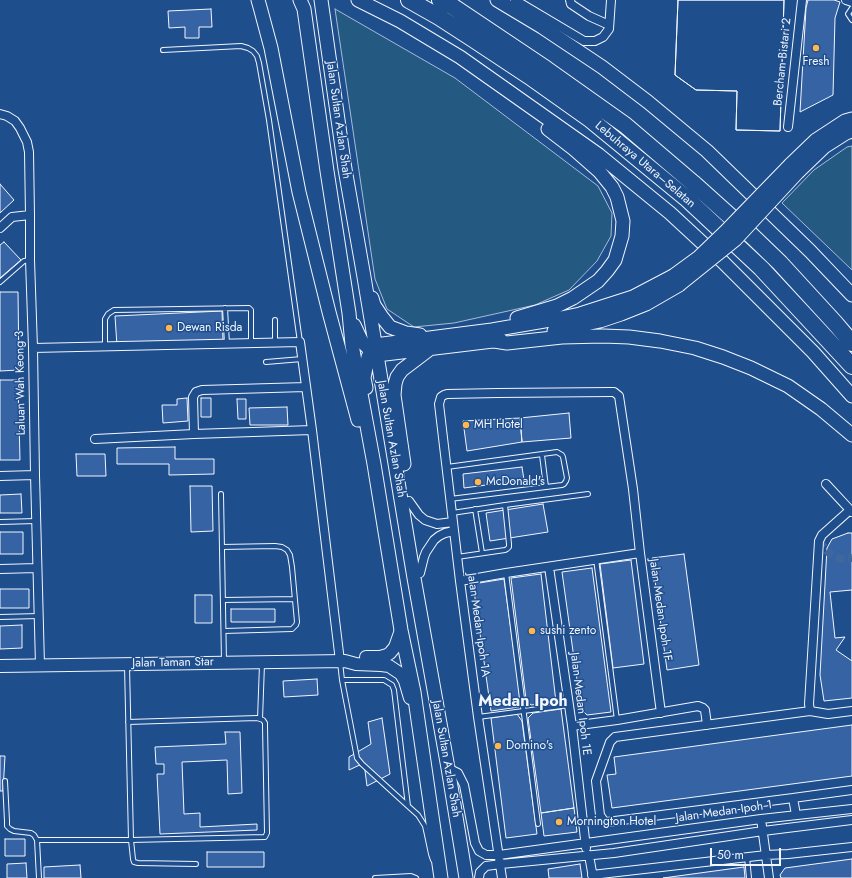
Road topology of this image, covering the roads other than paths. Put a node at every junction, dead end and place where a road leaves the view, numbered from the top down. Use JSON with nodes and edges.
{"nodes":[{"id":1,"x":258,"y":0,"type":"edge"},
{"id":2,"x":358,"y":0,"type":"edge"},
{"id":3,"x":410,"y":0,"type":"edge"},
{"id":4,"x":440,"y":0,"type":"edge"},
{"id":5,"x":497,"y":0,"type":"edge"},
{"id":6,"x":515,"y":0,"type":"edge"},
{"id":7,"x":570,"y":0,"type":"edge"},
{"id":8,"x":611,"y":0,"type":"edge"},
{"id":9,"x":802,"y":0,"type":"edge"},
{"id":10,"x":846,"y":0,"type":"edge"},
{"id":11,"x":852,"y":2,"type":"edge"},
{"id":12,"x":303,"y":3,"type":"edge"},
{"id":13,"x":321,"y":5,"type":"edge"},
{"id":14,"x":852,"y":8,"type":"edge"},
{"id":15,"x":852,"y":20,"type":"edge"},
{"id":16,"x":609,"y":25,"type":"junction"},
{"id":17,"x":163,"y":50,"type":"dead end"},
{"id":18,"x":460,"y":57,"type":"junction"},
{"id":19,"x":273,"y":60,"type":"junction"},
{"id":20,"x":260,"y":63,"type":"junction"},
{"id":21,"x":0,"y":114,"type":"edge"},
{"id":22,"x":852,"y":119,"type":"edge"},
{"id":23,"x":788,"y":127,"type":"dead end"},
{"id":24,"x":852,"y":131,"type":"edge"},
{"id":25,"x":794,"y":168,"type":"junction"},
{"id":26,"x":30,"y":215,"type":"junction"},
{"id":27,"x":0,"y":228,"type":"edge"},
{"id":28,"x":30,"y":260,"type":"junction"},
{"id":29,"x":364,"y":277,"type":"junction"},
{"id":30,"x":0,"y":282,"type":"edge"},
{"id":31,"x":847,"y":287,"type":"edge"},
{"id":32,"x":852,"y":295,"type":"edge"},
{"id":33,"x":226,"y":308,"type":"junction"},
{"id":34,"x":349,"y":313,"type":"junction"},
{"id":35,"x":275,"y":320,"type":"dead end"},
{"id":36,"x":493,"y":335,"type":"junction"},
{"id":37,"x":275,"y":342,"type":"junction"},
{"id":38,"x":300,"y":342,"type":"junction"},
{"id":39,"x":436,"y":342,"type":"junction"},
{"id":40,"x":251,"y":343,"type":"junction"},
{"id":41,"x":852,"y":343,"type":"edge"},
{"id":42,"x":227,"y":344,"type":"junction"},
{"id":43,"x":105,"y":346,"type":"junction"},
{"id":44,"x":33,"y":348,"type":"junction"},
{"id":45,"x":374,"y":350,"type":"junction"},
{"id":46,"x":302,"y":359,"type":"junction"},
{"id":47,"x":266,"y":362,"type":"dead end"},
{"id":48,"x":852,"y":366,"type":"edge"},
{"id":49,"x":379,"y":371,"type":"junction"},
{"id":50,"x":365,"y":372,"type":"junction"},
{"id":51,"x":306,"y":387,"type":"junction"},
{"id":52,"x":852,"y":396,"type":"edge"},
{"id":53,"x":312,"y":430,"type":"junction"},
{"id":54,"x":194,"y":434,"type":"junction"},
{"id":55,"x":852,"y":435,"type":"edge"},
{"id":56,"x":95,"y":439,"type":"dead end"},
{"id":57,"x":542,"y":455,"type":"junction"},
{"id":58,"x":374,"y":464,"type":"junction"},
{"id":59,"x":446,"y":467,"type":"junction"},
{"id":60,"x":35,"y":475,"type":"junction"},
{"id":61,"x":0,"y":476,"type":"edge"},
{"id":62,"x":826,"y":484,"type":"dead end"},
{"id":63,"x":546,"y":487,"type":"junction"},
{"id":64,"x":221,"y":494,"type":"dead end"},
{"id":65,"x":588,"y":494,"type":"dead end"},
{"id":66,"x":450,"y":499,"type":"junction"},
{"id":67,"x":410,"y":501,"type":"junction"},
{"id":68,"x":505,"y":505,"type":"junction"},
{"id":69,"x":476,"y":509,"type":"junction"},
{"id":70,"x":851,"y":511,"type":"edge"},
{"id":71,"x":452,"y":512,"type":"junction"},
{"id":72,"x":36,"y":521,"type":"junction"},
{"id":73,"x":0,"y":522,"type":"edge"},
{"id":74,"x":453,"y":522,"type":"junction"},
{"id":75,"x":454,"y":531,"type":"junction"},
{"id":76,"x":222,"y":547,"type":"junction"},
{"id":77,"x":640,"y":553,"type":"junction"},
{"id":78,"x":482,"y":554,"type":"junction"},
{"id":79,"x":457,"y":557,"type":"junction"},
{"id":80,"x":596,"y":559,"type":"junction"},
{"id":81,"x":549,"y":567,"type":"junction"},
{"id":82,"x":37,"y":568,"type":"junction"},
{"id":83,"x":0,"y":569,"type":"edge"},
{"id":84,"x":420,"y":572,"type":"junction"},
{"id":85,"x":506,"y":573,"type":"junction"},
{"id":86,"x":460,"y":581,"type":"junction"},
{"id":87,"x":295,"y":599,"type":"junction"},
{"id":88,"x":223,"y":600,"type":"junction"},
{"id":89,"x":39,"y":616,"type":"junction"},
{"id":90,"x":0,"y":617,"type":"edge"},
{"id":91,"x":401,"y":630,"type":"junction"},
{"id":92,"x":224,"y":631,"type":"junction"},
{"id":93,"x":342,"y":661,"type":"junction"},
{"id":94,"x":224,"y":662,"type":"junction"},
{"id":95,"x":262,"y":662,"type":"junction"},
{"id":96,"x":127,"y":664,"type":"junction"},
{"id":97,"x":40,"y":665,"type":"junction"},
{"id":98,"x":0,"y":666,"type":"edge"},
{"id":99,"x":430,"y":667,"type":"junction"},
{"id":100,"x":342,"y":680,"type":"junction"},
{"id":101,"x":569,"y":705,"type":"junction"},
{"id":102,"x":524,"y":711,"type":"junction"},
{"id":103,"x":810,"y":711,"type":"junction"},
{"id":104,"x":852,"y":711,"type":"edge"},
{"id":105,"x":661,"y":713,"type":"junction"},
{"id":106,"x":478,"y":717,"type":"junction"},
{"id":107,"x":260,"y":719,"type":"junction"},
{"id":108,"x":418,"y":720,"type":"junction"},
{"id":109,"x":617,"y":720,"type":"junction"},
{"id":110,"x":128,"y":722,"type":"junction"},
{"id":111,"x":707,"y":725,"type":"junction"},
{"id":112,"x":572,"y":726,"type":"junction"},
{"id":113,"x":448,"y":768,"type":"junction"},
{"id":114,"x":5,"y":781,"type":"dead end"},
{"id":115,"x":852,"y":790,"type":"edge"},
{"id":116,"x":794,"y":798,"type":"junction"},
{"id":117,"x":408,"y":806,"type":"junction"},
{"id":118,"x":852,"y":809,"type":"edge"},
{"id":119,"x":796,"y":815,"type":"junction"},
{"id":120,"x":761,"y":819,"type":"junction"},
{"id":121,"x":852,"y":820,"type":"edge"},
{"id":122,"x":538,"y":824,"type":"dead end"},
{"id":123,"x":763,"y":831,"type":"junction"},
{"id":124,"x":37,"y":840,"type":"junction"},
{"id":125,"x":131,"y":840,"type":"junction"},
{"id":126,"x":585,"y":844,"type":"junction"},
{"id":127,"x":852,"y":847,"type":"edge"},
{"id":128,"x":614,"y":853,"type":"junction"},
{"id":129,"x":499,"y":855,"type":"junction"},
{"id":130,"x":589,"y":855,"type":"junction"},
{"id":131,"x":766,"y":855,"type":"junction"},
{"id":132,"x":747,"y":857,"type":"junction"},
{"id":133,"x":196,"y":864,"type":"dead end"},
{"id":134,"x":500,"y":864,"type":"junction"},
{"id":135,"x":441,"y":877,"type":"edge"},
{"id":136,"x":592,"y":877,"type":"edge"},
{"id":137,"x":39,"y":878,"type":"edge"},
{"id":138,"x":375,"y":878,"type":"edge"},
{"id":139,"x":416,"y":878,"type":"edge"},
{"id":140,"x":466,"y":878,"type":"edge"},
{"id":141,"x":479,"y":878,"type":"edge"},
{"id":142,"x":502,"y":878,"type":"edge"},
{"id":143,"x":750,"y":878,"type":"edge"},
{"id":144,"x":769,"y":878,"type":"edge"}],
"edges":[{"from":1,"to":19,"type":"main road"},
{"from":2,"to":18,"type":"main road"},
{"from":3,"to":48,"type":"highway","name":"Lebuhraya Utara–Selatan"},
{"from":4,"to":41,"type":"highway","name":"Lebuhraya Utara–Selatan"},
{"from":5,"to":31,"type":"main road"},
{"from":6,"to":16,"type":"street"},
{"from":7,"to":16,"type":"street"},
{"from":8,"to":16,"type":"street"},
{"from":9,"to":23,"type":"street","name":"Bercham Bistari 2"},
{"from":10,"to":11,"type":"street"},
{"from":12,"to":34,"type":"main road","name":"Jalan Sultan Azlan Shah"},
{"from":13,"to":29,"type":"main road","name":"Jalan Sultan Azlan Shah"},
{"from":14,"to":15,"type":"lane"},
{"from":17,"to":20,"type":"lane"},
{"from":18,"to":36,"type":"main road"},
{"from":18,"to":52,"type":"main road"},
{"from":19,"to":20,"type":"lane"},
{"from":19,"to":58,"type":"main road"},
{"from":20,"to":38,"type":"lane"},
{"from":21,"to":26,"type":"street","name":"Laluan Wah Keong 3"},
{"from":22,"to":25,"type":"main road"},
{"from":24,"to":25,"type":"main road"},
{"from":25,"to":36,"type":"main road","bridge":true},
{"from":26,"to":27,"type":"street"},
{"from":26,"to":28,"type":"street","name":"Laluan Wah Keong 3"},
{"from":28,"to":30,"type":"lane"},
{"from":28,"to":44,"type":"street","name":"Laluan Wah Keong 3"},
{"from":29,"to":39,"type":"main road"},
{"from":29,"to":45,"type":"main road","name":"Jalan Sultan Azlan Shah"},
{"from":31,"to":32,"type":"main road"},
{"from":33,"to":40,"type":"lane"},
{"from":33,"to":42,"type":"lane"},
{"from":33,"to":43,"type":"lane"},
{"from":34,"to":45,"type":"main road"},
{"from":34,"to":58,"type":"main road","name":"Jalan Sultan Azlan Shah"},
{"from":35,"to":37,"type":"lane"},
{"from":36,"to":39,"type":"main road"},
{"from":36,"to":55,"type":"main road"},
{"from":37,"to":38,"type":"street"},
{"from":37,"to":40,"type":"street"},
{"from":38,"to":46,"type":"street"},
{"from":39,"to":45,"type":"main road"},
{"from":39,"to":67,"type":"main road"},
{"from":40,"to":42,"type":"street"},
{"from":42,"to":43,"type":"street"},
{"from":43,"to":44,"type":"street"},
{"from":44,"to":60,"type":"street","name":"Laluan Wah Keong 3"},
{"from":45,"to":49,"type":"main road","name":"Jalan Sultan Azlan Shah"},
{"from":45,"to":50,"type":"main road"},
{"from":46,"to":47,"type":"lane"},
{"from":46,"to":51,"type":"street"},
{"from":49,"to":50,"type":"main road"},
{"from":49,"to":99,"type":"main road","name":"Jalan Sultan Azlan Shah"},
{"from":50,"to":108,"type":"main road"},
{"from":51,"to":53,"type":"street"},
{"from":51,"to":54,"type":"street"},
{"from":53,"to":54,"type":"street"},
{"from":53,"to":93,"type":"street"},
{"from":54,"to":56,"type":"street"},
{"from":57,"to":59,"type":"lane"},
{"from":57,"to":63,"type":"lane"},
{"from":57,"to":63,"type":"lane"},
{"from":58,"to":91,"type":"main road","name":"Jalan Sultan Azlan Shah"},
{"from":59,"to":66,"type":"street","name":"Jalan Medan Ipoh 1A"},
{"from":59,"to":77,"type":"street","name":"Jalan Medan Ipoh 1A"},
{"from":60,"to":61,"type":"street"},
{"from":60,"to":72,"type":"street","name":"Laluan Wah Keong 3"},
{"from":62,"to":70,"type":"street"},
{"from":63,"to":66,"type":"lane"},
{"from":64,"to":76,"type":"lane"},
{"from":65,"to":68,"type":"lane"},
{"from":66,"to":71,"type":"street","name":"Jalan Medan Ipoh 1A"},
{"from":67,"to":74,"type":"street"},
{"from":67,"to":84,"type":"main road"},
{"from":68,"to":69,"type":"lane"},
{"from":68,"to":78,"type":"lane"},
{"from":69,"to":71,"type":"lane"},
{"from":69,"to":78,"type":"lane"},
{"from":70,"to":103,"type":"street"},
{"from":71,"to":74,"type":"street","name":"Jalan Medan Ipoh 1A"},
{"from":72,"to":73,"type":"lane"},
{"from":72,"to":82,"type":"street","name":"Laluan Wah Keong 3"},
{"from":74,"to":75,"type":"street","name":"Jalan Medan Ipoh 1A"},
{"from":75,"to":79,"type":"street","name":"Jalan Medan Ipoh 1A"},
{"from":75,"to":84,"type":"street"},
{"from":76,"to":87,"type":"lane"},
{"from":76,"to":88,"type":"lane"},
{"from":77,"to":80,"type":"street","name":"Jalan Medan Ipoh 1F"},
{"from":77,"to":105,"type":"street","name":"Jalan Medan Ipoh 1F"},
{"from":78,"to":79,"type":"lane"},
{"from":79,"to":86,"type":"street","name":"Jalan Medan Ipoh 1A"},
{"from":80,"to":81,"type":"street","name":"Jalan Medan Ipoh 1F"},
{"from":80,"to":109,"type":"lane"},
{"from":81,"to":85,"type":"street","name":"Jalan Medan Ipoh 1F"},
{"from":81,"to":101,"type":"street","name":"Jalan Medan Ipoh 1E"},
{"from":82,"to":83,"type":"street"},
{"from":82,"to":89,"type":"street","name":"Laluan Wah Keong 3"},
{"from":84,"to":99,"type":"main road"},
{"from":85,"to":86,"type":"street","name":"Jalan Medan Ipoh 1F"},
{"from":85,"to":102,"type":"lane"},
{"from":86,"to":106,"type":"street","name":"Jalan Medan Ipoh 1A"},
{"from":87,"to":88,"type":"lane"},
{"from":87,"to":92,"type":"lane"},
{"from":88,"to":92,"type":"lane"},
{"from":89,"to":90,"type":"lane"},
{"from":89,"to":97,"type":"street","name":"Laluan Wah Keong 3"},
{"from":91,"to":93,"type":"street","name":"Jalan Taman Star"},
{"from":91,"to":108,"type":"main road","name":"Jalan Sultan Azlan Shah"},
{"from":92,"to":94,"type":"lane"},
{"from":93,"to":95,"type":"street","name":"Jalan Taman Star"},
{"from":93,"to":100,"type":"lane"},
{"from":93,"to":108,"type":"street","name":"Jalan Taman Star"},
{"from":94,"to":95,"type":"street","name":"Jalan Taman Star"},
{"from":94,"to":96,"type":"street","name":"Jalan Taman Star"},
{"from":95,"to":107,"type":"lane"},
{"from":96,"to":97,"type":"street","name":"Jalan Taman Star"},
{"from":96,"to":110,"type":"lane"},
{"from":97,"to":98,"type":"street","name":"Jalan Taman Star"},
{"from":99,"to":113,"type":"main road","name":"Jalan Sultan Azlan Shah"},
{"from":100,"to":117,"type":"lane"},
{"from":100,"to":117,"type":"lane"},
{"from":101,"to":102,"type":"lane"},
{"from":101,"to":112,"type":"street","name":"Jalan Medan Ipoh 1E"},
{"from":102,"to":106,"type":"lane"},
{"from":102,"to":122,"type":"lane"},
{"from":103,"to":104,"type":"street"},
{"from":103,"to":111,"type":"street"},
{"from":105,"to":109,"type":"street"},
{"from":105,"to":111,"type":"street"},
{"from":106,"to":129,"type":"street","name":"Jalan Medan Ipoh 1A"},
{"from":107,"to":110,"type":"lane"},
{"from":107,"to":125,"type":"lane"},
{"from":108,"to":135,"type":"main road","name":"Jalan Sultan Azlan Shah"},
{"from":109,"to":112,"type":"street"},
{"from":110,"to":125,"type":"lane"},
{"from":111,"to":116,"type":"street"},
{"from":112,"to":126,"type":"street","name":"Jalan Medan Ipoh 1E"},
{"from":113,"to":129,"type":"street","name":"Jalan Medan Ipoh 1"},
{"from":113,"to":140,"type":"main road","name":"Jalan Sultan Azlan Shah"},
{"from":114,"to":124,"type":"lane"},
{"from":115,"to":116,"type":"street"},
{"from":116,"to":119,"type":"street"},
{"from":117,"to":135,"type":"lane"},
{"from":118,"to":119,"type":"street","name":"Jalan Medan Ipoh 1"},
{"from":119,"to":120,"type":"street","name":"Jalan Medan Ipoh 1"},
{"from":120,"to":123,"type":"street"},
{"from":120,"to":126,"type":"street","name":"Jalan Medan Ipoh 1"},
{"from":121,"to":123,"type":"street","name":"Jalan Medan Ipoh 1"},
{"from":123,"to":128,"type":"street","name":"Jalan Medan Ipoh 1"},
{"from":123,"to":131,"type":"street"},
{"from":124,"to":125,"type":"lane"},
{"from":124,"to":137,"type":"lane"},
{"from":125,"to":133,"type":"lane"},
{"from":126,"to":128,"type":"street"},
{"from":126,"to":129,"type":"street","name":"Jalan Medan Ipoh 1"},
{"from":127,"to":131,"type":"street"},
{"from":128,"to":130,"type":"street","name":"Jalan Medan Ipoh 1"},
{"from":129,"to":134,"type":"street","name":"Jalan Medan Ipoh 1A"},
{"from":130,"to":134,"type":"street","name":"Jalan Medan Ipoh 1"},
{"from":130,"to":136,"type":"street"},
{"from":131,"to":132,"type":"street"},
{"from":131,"to":144,"type":"street"},
{"from":132,"to":136,"type":"street"},
{"from":132,"to":143,"type":"lane"},
{"from":134,"to":141,"type":"street","name":"Jalan Medan Ipoh 1"},
{"from":134,"to":142,"type":"street","name":"Jalan Medan Ipoh 1A"},
{"from":138,"to":139,"type":"lane"}]}
